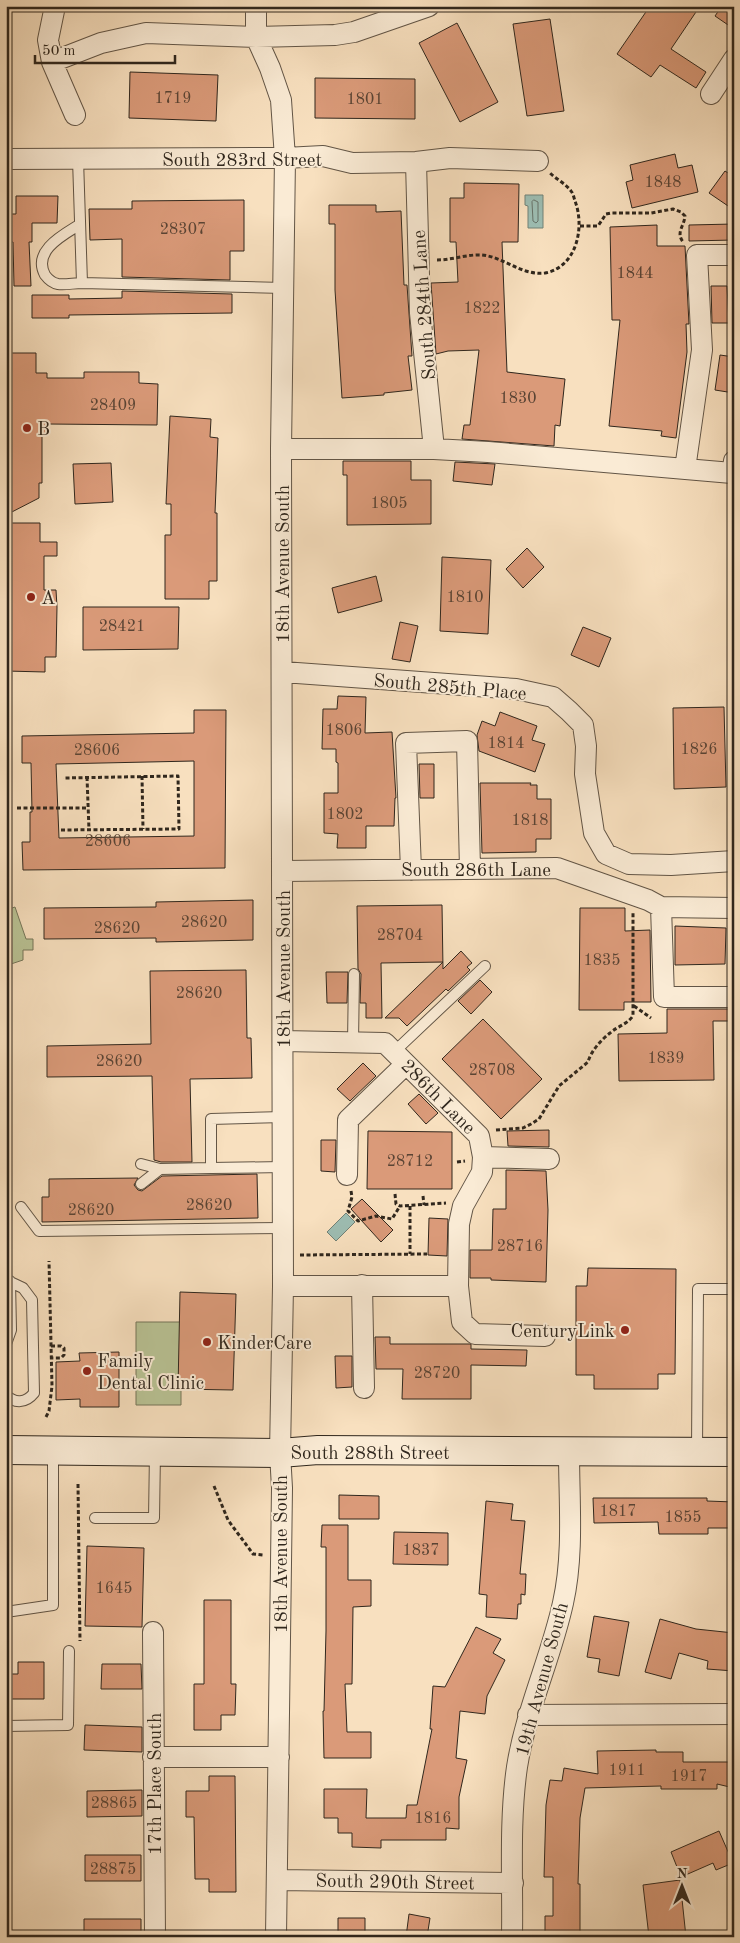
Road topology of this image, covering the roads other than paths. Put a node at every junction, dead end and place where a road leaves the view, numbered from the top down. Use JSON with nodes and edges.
{"nodes":[{"id":1,"x":55,"y":6,"type":"edge"},
{"id":2,"x":256,"y":6,"type":"edge"},
{"id":3,"x":429,"y":6,"type":"edge"},
{"id":4,"x":256,"y":37,"type":"junction"},
{"id":5,"x":734,"y":59,"type":"edge"},
{"id":6,"x":52,"y":62,"type":"junction"},
{"id":7,"x":711,"y":94,"type":"dead end"},
{"id":8,"x":75,"y":115,"type":"dead end"},
{"id":9,"x":285,"y":158,"type":"junction"},
{"id":10,"x":6,"y":159,"type":"edge"},
{"id":11,"x":78,"y":159,"type":"junction"},
{"id":12,"x":538,"y":161,"type":"road end"},
{"id":13,"x":416,"y":162,"type":"junction"},
{"id":14,"x":80,"y":225,"type":"junction"},
{"id":15,"x":734,"y":256,"type":"edge"},
{"id":16,"x":82,"y":283,"type":"junction"},
{"id":17,"x":283,"y":288,"type":"junction"},
{"id":18,"x":282,"y":449,"type":"junction"},
{"id":19,"x":434,"y":449,"type":"junction"},
{"id":20,"x":734,"y":461,"type":"edge"},
{"id":21,"x":685,"y":469,"type":"junction"},
{"id":22,"x":283,"y":672,"type":"junction"},
{"id":23,"x":734,"y":861,"type":"edge"},
{"id":24,"x":470,"y":869,"type":"junction"},
{"id":25,"x":411,"y":870,"type":"junction"},
{"id":26,"x":283,"y":871,"type":"junction"},
{"id":27,"x":661,"y":907,"type":"junction"},
{"id":28,"x":734,"y":908,"type":"edge"},
{"id":29,"x":485,"y":966,"type":"dead end"},
{"id":30,"x":354,"y":974,"type":"dead end"},
{"id":31,"x":734,"y":997,"type":"edge"},
{"id":32,"x":283,"y":1041,"type":"junction"},
{"id":33,"x":353,"y":1042,"type":"junction"},
{"id":34,"x":400,"y":1058,"type":"junction"},
{"id":35,"x":283,"y":1118,"type":"junction"},
{"id":36,"x":483,"y":1157,"type":"junction"},
{"id":37,"x":549,"y":1159,"type":"dead end"},
{"id":38,"x":141,"y":1164,"type":"dead end"},
{"id":39,"x":283,"y":1167,"type":"junction"},
{"id":40,"x":211,"y":1168,"type":"junction"},
{"id":41,"x":160,"y":1169,"type":"junction"},
{"id":42,"x":347,"y":1175,"type":"road end"},
{"id":43,"x":141,"y":1184,"type":"dead end"},
{"id":44,"x":21,"y":1207,"type":"dead end"},
{"id":45,"x":283,"y":1228,"type":"junction"},
{"id":46,"x":8,"y":1280,"type":"edge"},
{"id":47,"x":362,"y":1285,"type":"junction"},
{"id":48,"x":283,"y":1286,"type":"junction"},
{"id":49,"x":458,"y":1286,"type":"junction"},
{"id":50,"x":734,"y":1289,"type":"edge"},
{"id":51,"x":545,"y":1336,"type":"dead end"},
{"id":52,"x":6,"y":1344,"type":"edge"},
{"id":53,"x":364,"y":1388,"type":"dead end"},
{"id":54,"x":6,"y":1395,"type":"edge"},
{"id":55,"x":6,"y":1450,"type":"edge"},
{"id":56,"x":53,"y":1450,"type":"junction"},
{"id":57,"x":155,"y":1451,"type":"junction"},
{"id":58,"x":280,"y":1452,"type":"junction"},
{"id":59,"x":569,"y":1452,"type":"junction"},
{"id":60,"x":697,"y":1452,"type":"junction"},
{"id":61,"x":734,"y":1452,"type":"edge"},
{"id":62,"x":95,"y":1518,"type":"dead end"},
{"id":63,"x":6,"y":1612,"type":"edge"},
{"id":64,"x":153,"y":1632,"type":"dead end"},
{"id":65,"x":69,"y":1651,"type":"road end"},
{"id":66,"x":734,"y":1714,"type":"edge"},
{"id":67,"x":528,"y":1715,"type":"junction"},
{"id":68,"x":6,"y":1726,"type":"edge"},
{"id":69,"x":153,"y":1757,"type":"junction"},
{"id":70,"x":279,"y":1757,"type":"junction"},
{"id":71,"x":277,"y":1880,"type":"junction"},
{"id":72,"x":513,"y":1883,"type":"junction"},
{"id":73,"x":155,"y":1937,"type":"edge"},
{"id":74,"x":276,"y":1937,"type":"edge"},
{"id":75,"x":512,"y":1937,"type":"edge"}],
"edges":[{"from":1,"to":6,"type":"street"},
{"from":2,"to":4,"type":"street","name":"18th Avenue South"},
{"from":3,"to":4,"type":"street"},
{"from":4,"to":6,"type":"street"},
{"from":4,"to":9,"type":"street","name":"18th Avenue South"},
{"from":5,"to":7,"type":"street"},
{"from":6,"to":8,"type":"street"},
{"from":9,"to":11,"type":"street","name":"South 283rd Street"},
{"from":9,"to":13,"type":"street","name":"South 283rd Street"},
{"from":9,"to":17,"type":"street","name":"18th Avenue South"},
{"from":10,"to":11,"type":"street","name":"South 283rd Street"},
{"from":11,"to":14,"type":"lane"},
{"from":12,"to":13,"type":"street","name":"South 283rd Street"},
{"from":13,"to":19,"type":"street","name":"South 284th Lane"},
{"from":14,"to":16,"type":"lane"},
{"from":14,"to":16,"type":"lane"},
{"from":15,"to":21,"type":"street"},
{"from":16,"to":17,"type":"lane"},
{"from":17,"to":18,"type":"street","name":"18th Avenue South"},
{"from":18,"to":19,"type":"street"},
{"from":18,"to":22,"type":"street","name":"18th Avenue South"},
{"from":19,"to":21,"type":"street"},
{"from":20,"to":21,"type":"street"},
{"from":22,"to":23,"type":"street","name":"South 285th Place"},
{"from":22,"to":26,"type":"street","name":"18th Avenue South"},
{"from":24,"to":25,"type":"street","name":"South 286th Lane"},
{"from":24,"to":25,"type":"street"},
{"from":24,"to":27,"type":"street","name":"South 286th Lane"},
{"from":25,"to":26,"type":"street","name":"South 286th Lane"},
{"from":26,"to":32,"type":"street","name":"18th Avenue South"},
{"from":27,"to":28,"type":"street","name":"South 286th Lane"},
{"from":27,"to":31,"type":"street"},
{"from":29,"to":34,"type":"lane"},
{"from":30,"to":33,"type":"lane"},
{"from":32,"to":33,"type":"street","name":"286th Lane"},
{"from":32,"to":35,"type":"street","name":"18th Avenue South"},
{"from":33,"to":34,"type":"street","name":"286th Lane"},
{"from":34,"to":36,"type":"street","name":"286th Lane"},
{"from":34,"to":42,"type":"street"},
{"from":35,"to":39,"type":"street","name":"18th Avenue South"},
{"from":35,"to":40,"type":"lane"},
{"from":36,"to":37,"type":"street"},
{"from":36,"to":49,"type":"street","name":"286th Lane"},
{"from":38,"to":41,"type":"lane"},
{"from":39,"to":40,"type":"lane"},
{"from":39,"to":45,"type":"street","name":"18th Avenue South"},
{"from":40,"to":41,"type":"lane"},
{"from":41,"to":43,"type":"lane"},
{"from":44,"to":45,"type":"lane"},
{"from":45,"to":48,"type":"street","name":"18th Avenue South"},
{"from":46,"to":52,"type":"lane"},
{"from":46,"to":54,"type":"lane"},
{"from":47,"to":48,"type":"street"},
{"from":47,"to":49,"type":"street"},
{"from":47,"to":53,"type":"street"},
{"from":48,"to":58,"type":"street","name":"18th Avenue South"},
{"from":49,"to":51,"type":"street","name":"286th Lane"},
{"from":50,"to":60,"type":"lane"},
{"from":55,"to":56,"type":"main road","name":"South 288th Street"},
{"from":56,"to":57,"type":"main road","name":"South 288th Street"},
{"from":56,"to":63,"type":"lane"},
{"from":57,"to":58,"type":"main road","name":"South 288th Street"},
{"from":57,"to":62,"type":"lane"},
{"from":58,"to":59,"type":"main road","name":"South 288th Street"},
{"from":58,"to":70,"type":"street","name":"18th Avenue South"},
{"from":59,"to":60,"type":"main road","name":"South 288th Street"},
{"from":59,"to":67,"type":"street","name":"19th Avenue South"},
{"from":60,"to":61,"type":"main road","name":"South 288th Street"},
{"from":64,"to":69,"type":"street","name":"17th Place South"},
{"from":65,"to":68,"type":"lane"},
{"from":66,"to":67,"type":"street"},
{"from":67,"to":72,"type":"street","name":"19th Avenue South"},
{"from":69,"to":70,"type":"street"},
{"from":69,"to":73,"type":"street","name":"17th Place South"},
{"from":70,"to":71,"type":"street","name":"18th Avenue South"},
{"from":71,"to":72,"type":"street","name":"South 290th Street"},
{"from":71,"to":74,"type":"street","name":"18th Avenue South"},
{"from":72,"to":75,"type":"street","name":"19th Avenue South"}]}
